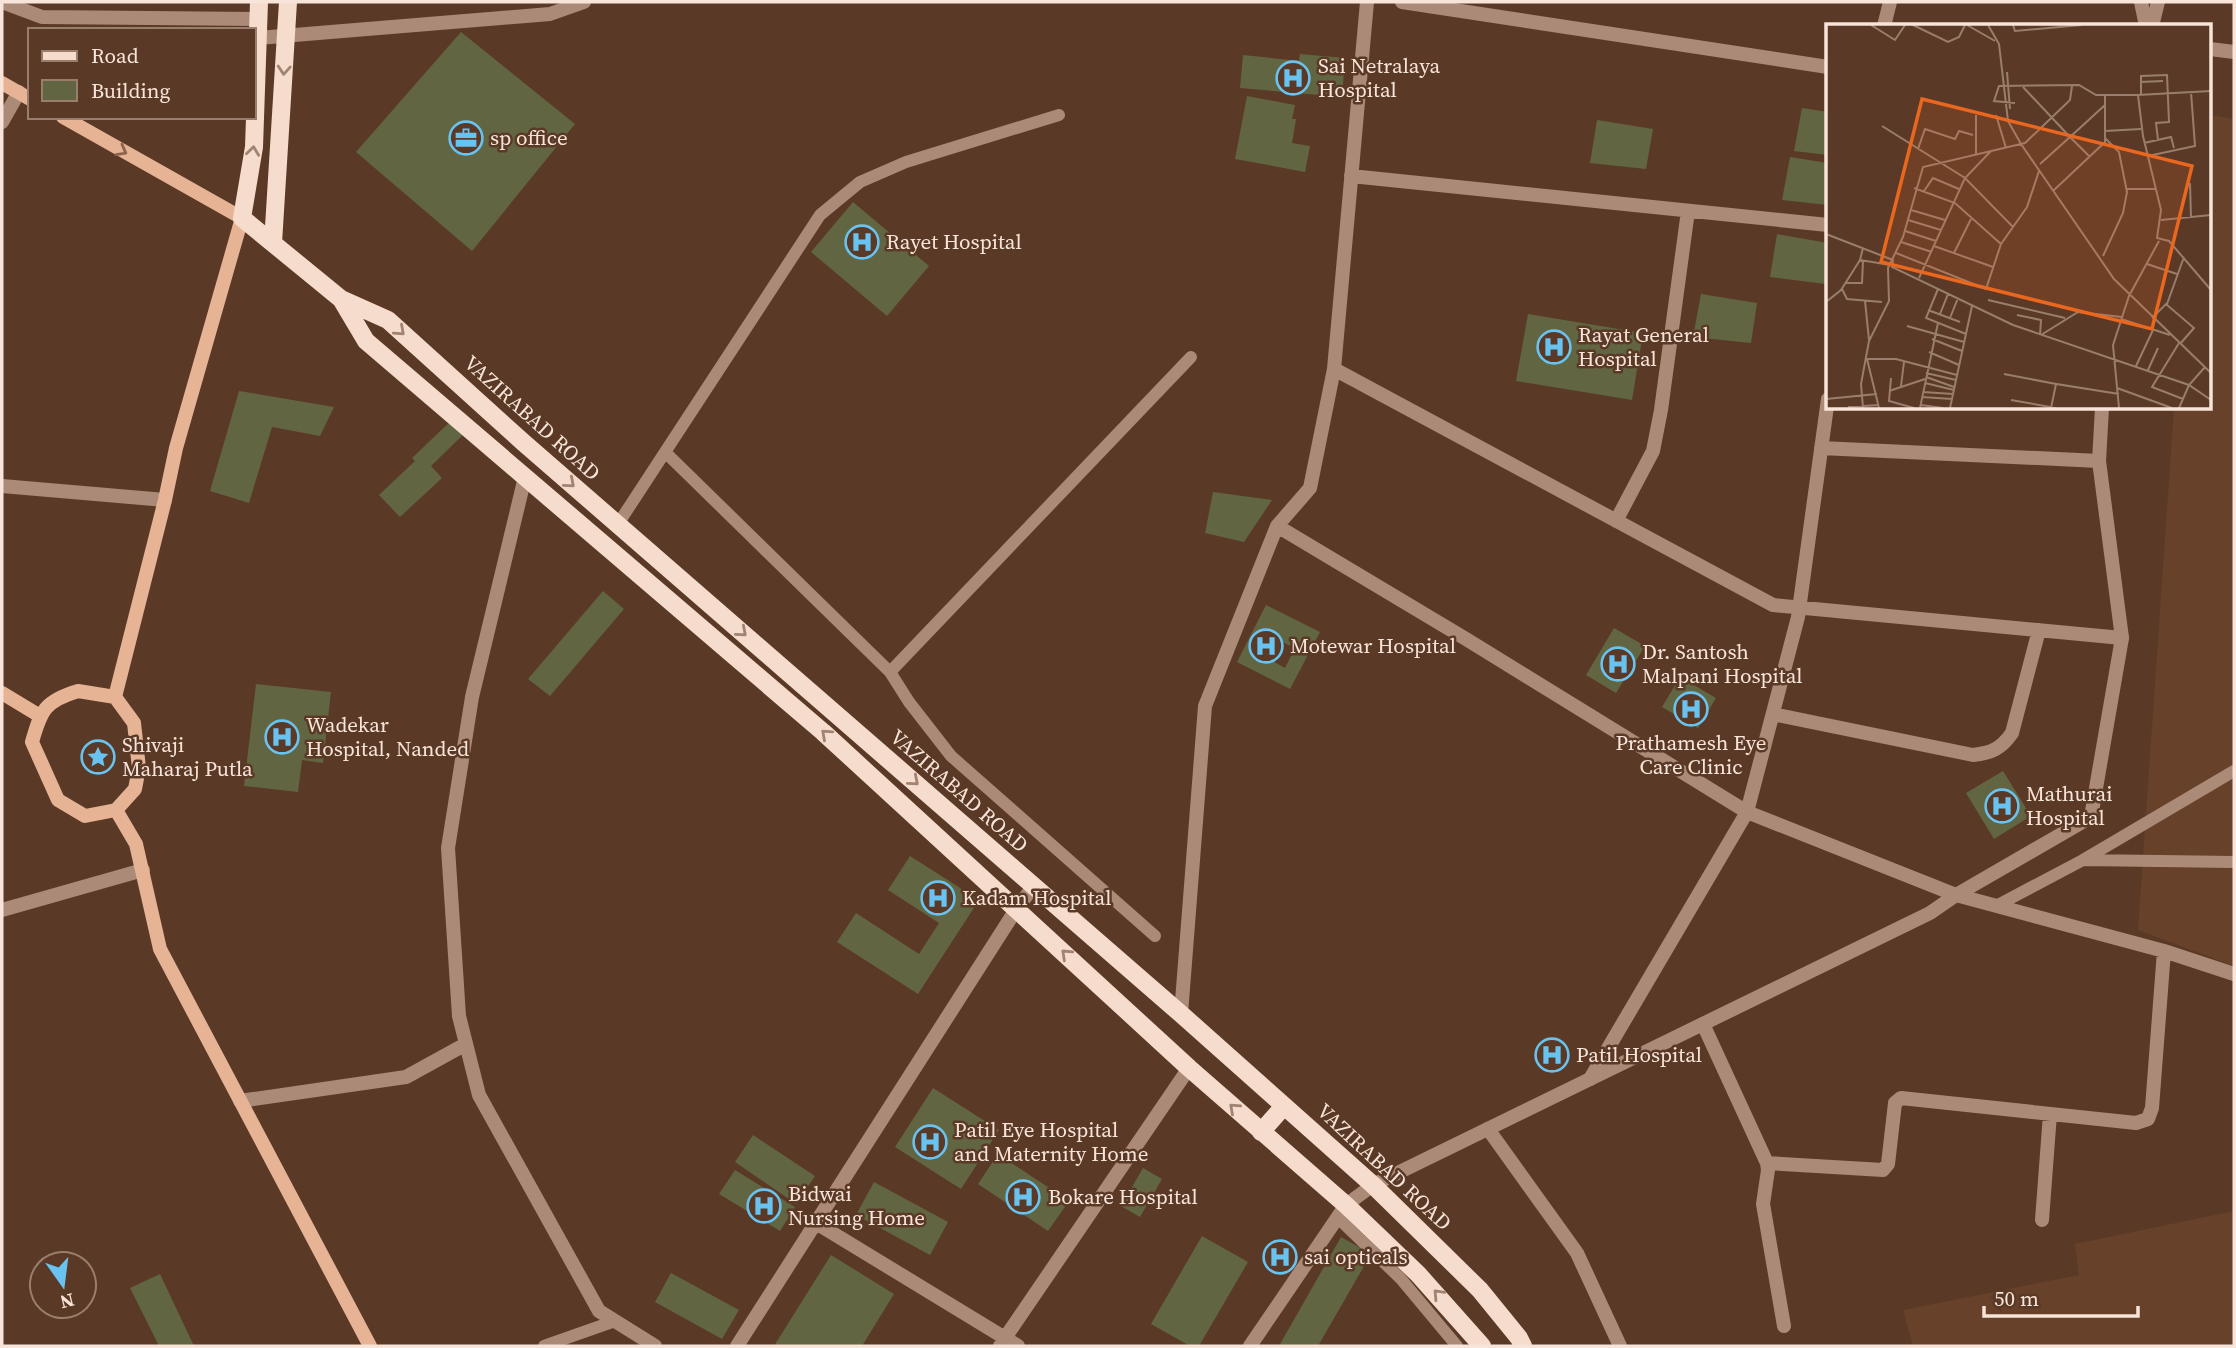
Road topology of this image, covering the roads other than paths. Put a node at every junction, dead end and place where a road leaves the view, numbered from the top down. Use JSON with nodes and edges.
{"nodes":[{"id":1,"x":2,"y":2,"type":"edge"},
{"id":2,"x":288,"y":2,"type":"edge"},
{"id":3,"x":584,"y":2,"type":"edge"},
{"id":4,"x":1367,"y":2,"type":"edge"},
{"id":5,"x":1402,"y":2,"type":"edge"},
{"id":6,"x":1890,"y":2,"type":"edge"},
{"id":7,"x":2141,"y":2,"type":"edge"},
{"id":8,"x":2158,"y":2,"type":"edge"},
{"id":9,"x":259,"y":10,"type":"edge"},
{"id":10,"x":1884,"y":24,"type":"edge"},
{"id":11,"x":2146,"y":24,"type":"edge"},
{"id":12,"x":2152,"y":24,"type":"edge"},
{"id":13,"x":286,"y":36,"type":"junction"},
{"id":14,"x":258,"y":38,"type":"junction"},
{"id":15,"x":2212,"y":49,"type":"edge"},
{"id":16,"x":2234,"y":52,"type":"edge"},
{"id":17,"x":1826,"y":67,"type":"edge"},
{"id":18,"x":2,"y":83,"type":"edge"},
{"id":19,"x":256,"y":92,"type":"edge"},
{"id":20,"x":24,"y":96,"type":"edge"},
{"id":21,"x":1059,"y":116,"type":"dead end"},
{"id":22,"x":67,"y":119,"type":"edge"},
{"id":23,"x":255,"y":119,"type":"edge"},
{"id":24,"x":2,"y":121,"type":"edge"},
{"id":25,"x":1351,"y":176,"type":"junction"},
{"id":26,"x":1688,"y":211,"type":"junction"},
{"id":27,"x":242,"y":218,"type":"junction"},
{"id":28,"x":1826,"y":225,"type":"edge"},
{"id":29,"x":273,"y":243,"type":"junction"},
{"id":30,"x":341,"y":299,"type":"junction"},
{"id":31,"x":1191,"y":357,"type":"dead end"},
{"id":32,"x":1334,"y":369,"type":"junction"},
{"id":33,"x":1826,"y":410,"type":"edge"},
{"id":34,"x":2102,"y":410,"type":"edge"},
{"id":35,"x":1821,"y":448,"type":"junction"},
{"id":36,"x":664,"y":452,"type":"junction"},
{"id":37,"x":2099,"y":461,"type":"junction"},
{"id":38,"x":525,"y":477,"type":"junction"},
{"id":39,"x":2,"y":486,"type":"edge"},
{"id":40,"x":165,"y":500,"type":"junction"},
{"id":41,"x":1616,"y":521,"type":"junction"},
{"id":42,"x":618,"y":524,"type":"junction"},
{"id":43,"x":1277,"y":526,"type":"junction"},
{"id":44,"x":1800,"y":606,"type":"junction"},
{"id":45,"x":2039,"y":630,"type":"junction"},
{"id":46,"x":2122,"y":638,"type":"junction"},
{"id":47,"x":890,"y":672,"type":"junction"},
{"id":48,"x":2,"y":693,"type":"edge"},
{"id":49,"x":115,"y":697,"type":"junction"},
{"id":50,"x":1773,"y":714,"type":"junction"},
{"id":51,"x":40,"y":716,"type":"junction"},
{"id":52,"x":2234,"y":771,"type":"edge"},
{"id":53,"x":116,"y":810,"type":"junction"},
{"id":54,"x":1747,"y":812,"type":"junction"},
{"id":55,"x":2083,"y":860,"type":"junction"},
{"id":56,"x":2234,"y":862,"type":"edge"},
{"id":57,"x":143,"y":870,"type":"junction"},
{"id":58,"x":1034,"y":886,"type":"junction"},
{"id":59,"x":1956,"y":895,"type":"junction"},
{"id":60,"x":1996,"y":905,"type":"junction"},
{"id":61,"x":1017,"y":908,"type":"junction"},
{"id":62,"x":2,"y":910,"type":"edge"},
{"id":63,"x":1155,"y":936,"type":"dead end"},
{"id":64,"x":2164,"y":951,"type":"junction"},
{"id":65,"x":2234,"y":974,"type":"edge"},
{"id":66,"x":1181,"y":1014,"type":"junction"},
{"id":67,"x":1703,"y":1024,"type":"junction"},
{"id":68,"x":466,"y":1044,"type":"junction"},
{"id":69,"x":1189,"y":1068,"type":"junction"},
{"id":70,"x":1590,"y":1079,"type":"junction"},
{"id":71,"x":240,"y":1101,"type":"junction"},
{"id":72,"x":1284,"y":1106,"type":"junction"},
{"id":73,"x":2050,"y":1114,"type":"junction"},
{"id":74,"x":1488,"y":1129,"type":"junction"},
{"id":75,"x":1261,"y":1132,"type":"junction"},
{"id":76,"x":1767,"y":1163,"type":"junction"},
{"id":77,"x":1373,"y":1185,"type":"junction"},
{"id":78,"x":1341,"y":1211,"type":"junction"},
{"id":79,"x":2042,"y":1220,"type":"dead end"},
{"id":80,"x":816,"y":1223,"type":"junction"},
{"id":81,"x":615,"y":1321,"type":"junction"},
{"id":82,"x":1784,"y":1325,"type":"dead end"},
{"id":83,"x":1002,"y":1342,"type":"edge"},
{"id":84,"x":365,"y":1344,"type":"edge"},
{"id":85,"x":544,"y":1346,"type":"edge"},
{"id":86,"x":655,"y":1346,"type":"edge"},
{"id":87,"x":737,"y":1346,"type":"edge"},
{"id":88,"x":1018,"y":1346,"type":"edge"},
{"id":89,"x":1251,"y":1346,"type":"edge"},
{"id":90,"x":1457,"y":1346,"type":"edge"},
{"id":91,"x":1482,"y":1346,"type":"edge"},
{"id":92,"x":1523,"y":1346,"type":"edge"},
{"id":93,"x":1620,"y":1346,"type":"edge"}],
"edges":[{"from":1,"to":9,"type":"street"},
{"from":2,"to":13,"type":"main road"},
{"from":3,"to":13,"type":"street"},
{"from":4,"to":25,"type":"street"},
{"from":5,"to":17,"type":"street"},
{"from":6,"to":10,"type":"street"},
{"from":7,"to":11,"type":"street"},
{"from":8,"to":12,"type":"street"},
{"from":9,"to":14,"type":"main road"},
{"from":13,"to":14,"type":"street"},
{"from":13,"to":29,"type":"main road","one_way":true},
{"from":19,"to":14,"type":"main road","one_way":true},
{"from":15,"to":16,"type":"street"},
{"from":18,"to":20,"type":"main road"},
{"from":20,"to":24,"type":"street"},
{"from":21,"to":36,"type":"lane"},
{"from":22,"to":27,"type":"main road","name":"VAZIRABAD ROAD","one_way":true},
{"from":27,"to":23,"type":"main road","one_way":true},
{"from":25,"to":26,"type":"street"},
{"from":25,"to":32,"type":"street"},
{"from":26,"to":28,"type":"street"},
{"from":26,"to":41,"type":"street"},
{"from":27,"to":29,"type":"main road","name":"VAZIRABAD ROAD"},
{"from":27,"to":40,"type":"main road"},
{"from":29,"to":30,"type":"main road","name":"VAZIRABAD ROAD"},
{"from":30,"to":38,"type":"main road","name":"VAZIRABAD ROAD"},
{"from":30,"to":42,"type":"main road","name":"VAZIRABAD ROAD","one_way":true},
{"from":31,"to":47,"type":"lane"},
{"from":32,"to":41,"type":"street"},
{"from":32,"to":43,"type":"street"},
{"from":33,"to":35,"type":"street"},
{"from":34,"to":37,"type":"street"},
{"from":35,"to":37,"type":"street"},
{"from":35,"to":44,"type":"street"},
{"from":36,"to":42,"type":"lane"},
{"from":36,"to":47,"type":"lane"},
{"from":37,"to":46,"type":"street"},
{"from":61,"to":38,"type":"main road","name":"VAZIRABAD ROAD","one_way":true},
{"from":38,"to":68,"type":"street"},
{"from":39,"to":40,"type":"street"},
{"from":40,"to":49,"type":"main road"},
{"from":41,"to":44,"type":"street"},
{"from":42,"to":58,"type":"main road","name":"VAZIRABAD ROAD","one_way":true},
{"from":43,"to":54,"type":"street"},
{"from":43,"to":66,"type":"street"},
{"from":44,"to":45,"type":"street"},
{"from":44,"to":50,"type":"street"},
{"from":45,"to":46,"type":"street"},
{"from":45,"to":50,"type":"street"},
{"from":46,"to":59,"type":"street"},
{"from":47,"to":63,"type":"lane"},
{"from":48,"to":51,"type":"main road"},
{"from":49,"to":51,"type":"main road"},
{"from":49,"to":53,"type":"main road"},
{"from":50,"to":54,"type":"street"},
{"from":51,"to":53,"type":"main road"},
{"from":52,"to":55,"type":"lane"},
{"from":53,"to":57,"type":"main road"},
{"from":54,"to":59,"type":"street"},
{"from":54,"to":70,"type":"street"},
{"from":55,"to":56,"type":"lane"},
{"from":55,"to":60,"type":"lane"},
{"from":57,"to":62,"type":"street"},
{"from":57,"to":71,"type":"main road"},
{"from":58,"to":61,"type":"street"},
{"from":58,"to":66,"type":"main road","name":"VAZIRABAD ROAD"},
{"from":59,"to":60,"type":"street"},
{"from":59,"to":67,"type":"street"},
{"from":60,"to":64,"type":"street"},
{"from":69,"to":61,"type":"main road","name":"VAZIRABAD ROAD","one_way":true},
{"from":61,"to":80,"type":"street"},
{"from":64,"to":65,"type":"street"},
{"from":64,"to":73,"type":"street"},
{"from":66,"to":72,"type":"main road","name":"VAZIRABAD ROAD"},
{"from":67,"to":70,"type":"street"},
{"from":67,"to":76,"type":"street"},
{"from":68,"to":71,"type":"street"},
{"from":68,"to":81,"type":"street"},
{"from":75,"to":69,"type":"main road","name":"VAZIRABAD ROAD","one_way":true},
{"from":69,"to":83,"type":"street"},
{"from":70,"to":74,"type":"street"},
{"from":71,"to":84,"type":"main road"},
{"from":72,"to":75,"type":"main road"},
{"from":72,"to":77,"type":"main road","name":"VAZIRABAD ROAD"},
{"from":73,"to":76,"type":"street"},
{"from":73,"to":79,"type":"street"},
{"from":74,"to":77,"type":"street"},
{"from":74,"to":93,"type":"street"},
{"from":75,"to":78,"type":"main road","name":"VAZIRABAD ROAD"},
{"from":76,"to":82,"type":"street"},
{"from":77,"to":78,"type":"street"},
{"from":77,"to":92,"type":"main road","name":"VAZIRABAD ROAD"},
{"from":78,"to":89,"type":"street"},
{"from":78,"to":90,"type":"lane"},
{"from":91,"to":78,"type":"main road","name":"VAZIRABAD ROAD","one_way":true},
{"from":80,"to":83,"type":"street"},
{"from":80,"to":87,"type":"street"},
{"from":81,"to":85,"type":"lane"},
{"from":81,"to":86,"type":"street"},
{"from":83,"to":88,"type":"street"}]}
